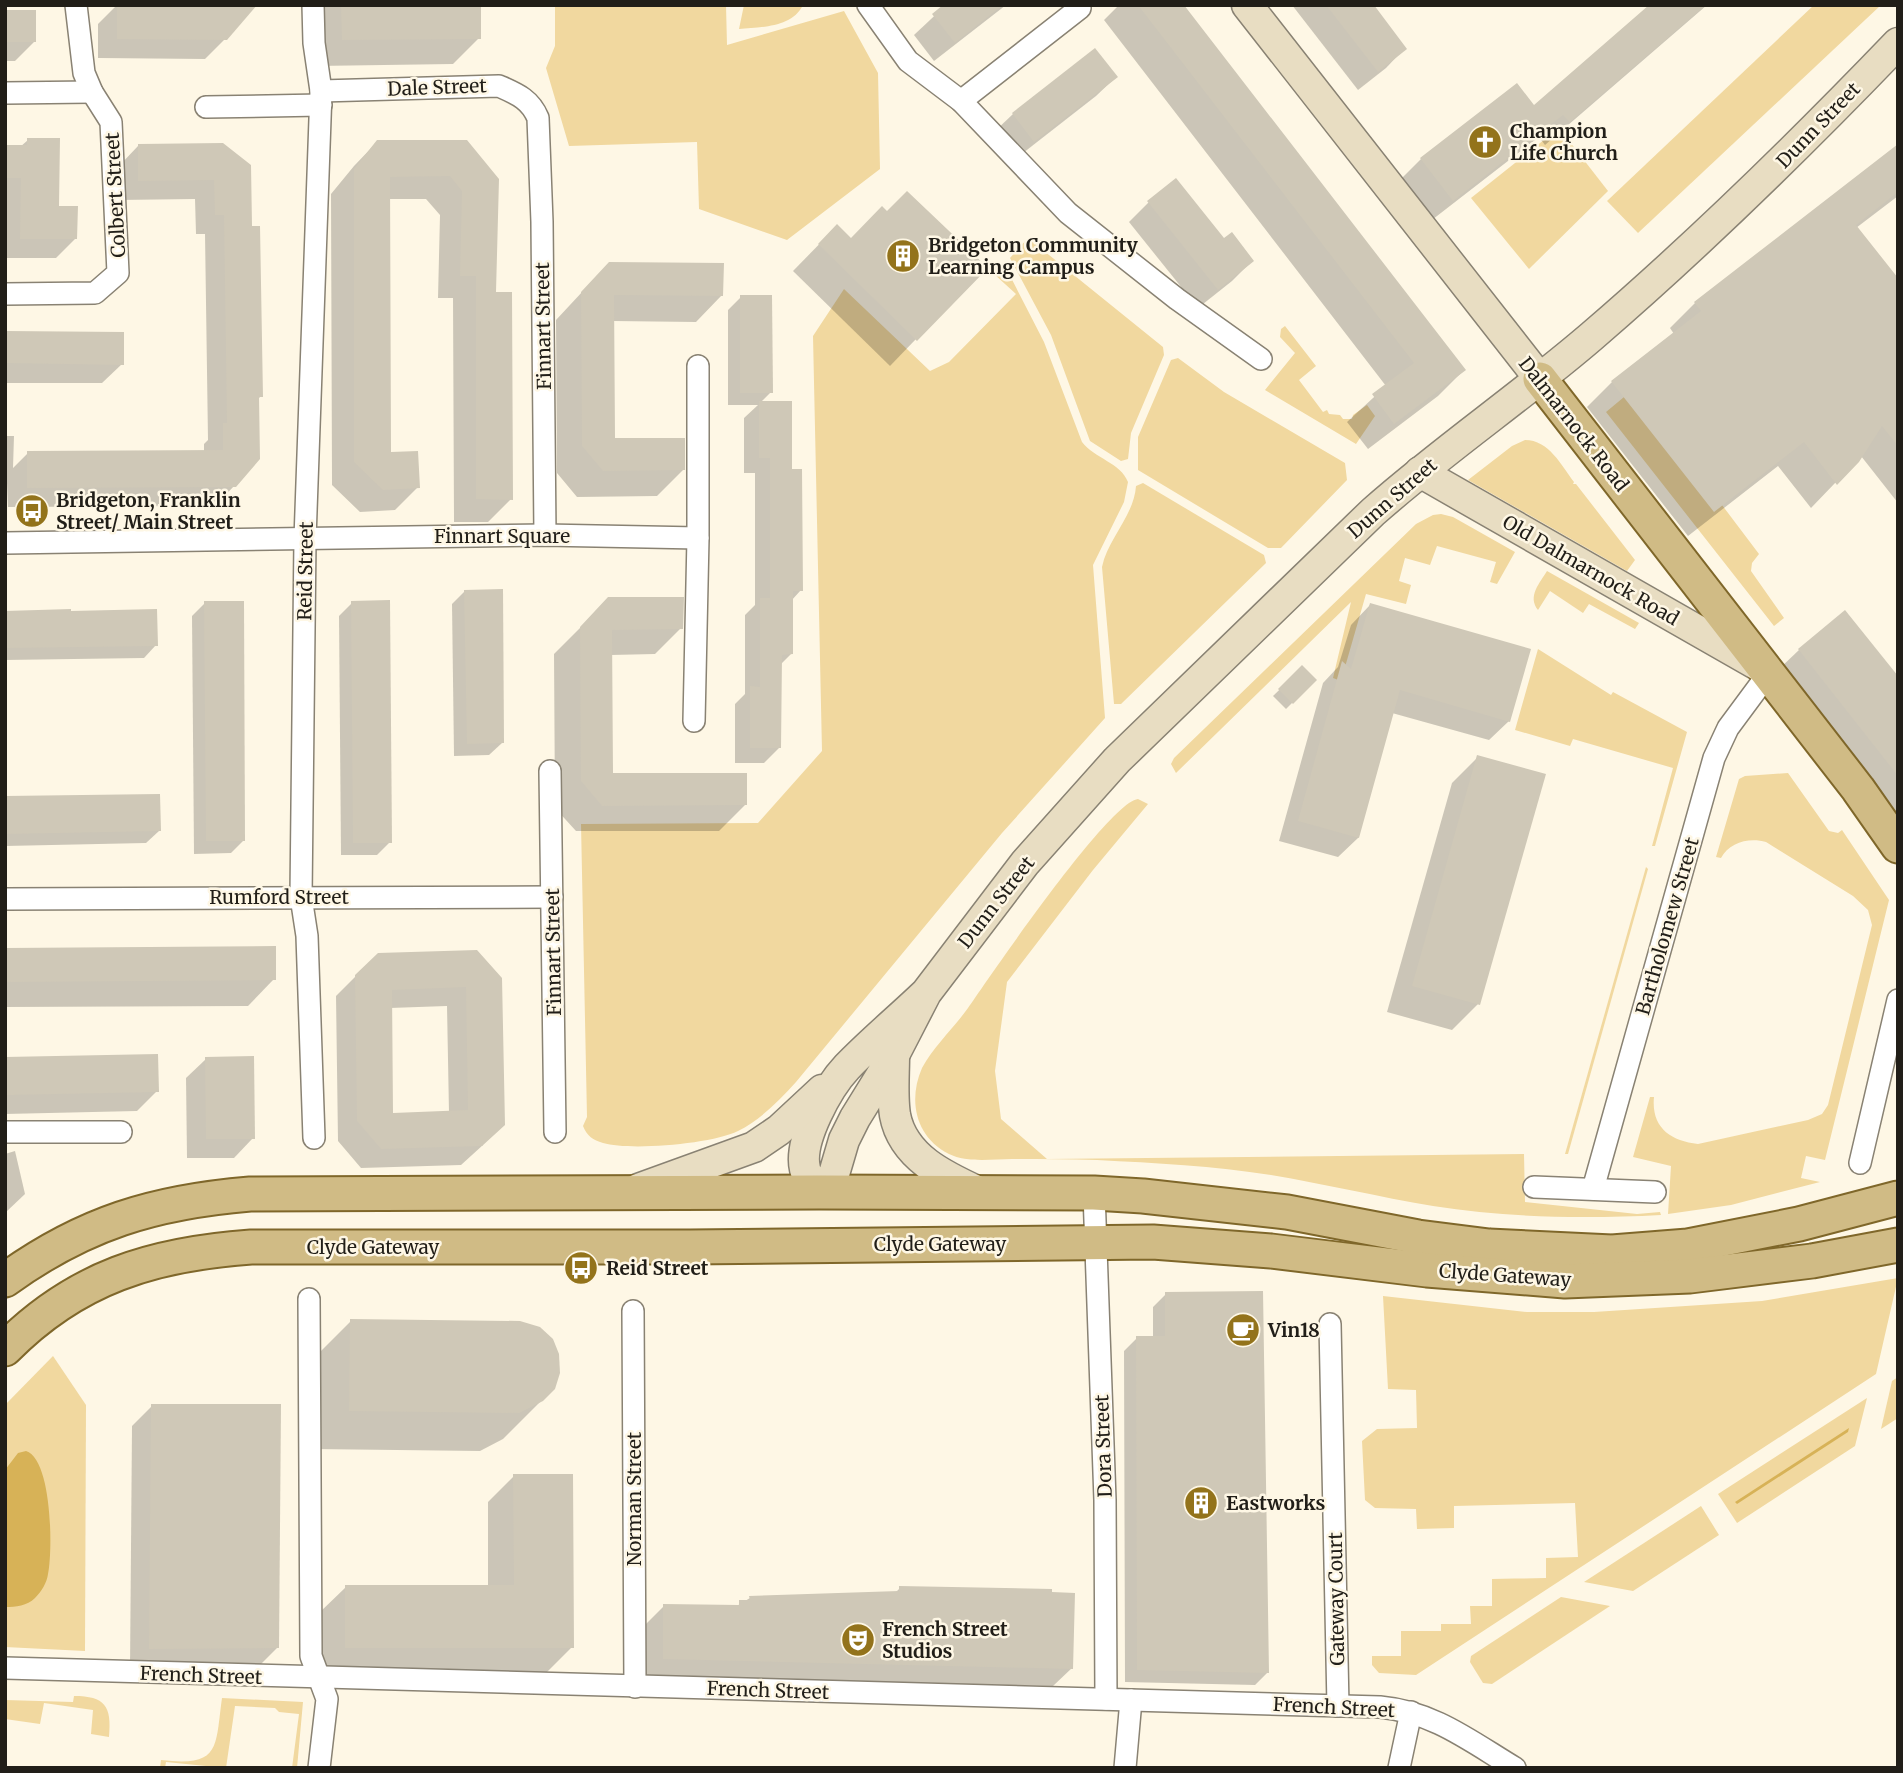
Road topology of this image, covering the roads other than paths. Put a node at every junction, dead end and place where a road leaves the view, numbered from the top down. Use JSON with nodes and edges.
{"nodes":[{"id":1,"x":76,"y":5,"type":"edge"},
{"id":2,"x":313,"y":5,"type":"edge"},
{"id":3,"x":868,"y":5,"type":"edge"},
{"id":4,"x":1247,"y":5,"type":"edge"},
{"id":5,"x":1080,"y":8,"type":"dead end"},
{"id":6,"x":1898,"y":43,"type":"edge"},
{"id":7,"x":92,"y":92,"type":"junction"},
{"id":8,"x":5,"y":93,"type":"edge"},
{"id":9,"x":321,"y":98,"type":"junction"},
{"id":10,"x":961,"y":101,"type":"junction"},
{"id":11,"x":206,"y":107,"type":"dead end"},
{"id":12,"x":538,"y":118,"type":"joint"},
{"id":13,"x":5,"y":294,"type":"edge"},
{"id":14,"x":1261,"y":359,"type":"dead end"},
{"id":15,"x":698,"y":366,"type":"dead end"},
{"id":16,"x":1540,"y":379,"type":"junction"},
{"id":17,"x":1420,"y":472,"type":"junction"},
{"id":18,"x":545,"y":535,"type":"junction"},
{"id":19,"x":698,"y":538,"type":"junction"},
{"id":20,"x":305,"y":539,"type":"junction"},
{"id":21,"x":5,"y":543,"type":"edge"},
{"id":22,"x":1765,"y":671,"type":"junction"},
{"id":23,"x":694,"y":720,"type":"dead end"},
{"id":24,"x":550,"y":771,"type":"dead end"},
{"id":25,"x":1898,"y":846,"type":"edge"},
{"id":26,"x":301,"y":897,"type":"junction"},
{"id":27,"x":552,"y":897,"type":"junction"},
{"id":28,"x":5,"y":899,"type":"edge"},
{"id":29,"x":926,"y":993,"type":"junction"},
{"id":30,"x":1898,"y":1000,"type":"edge"},
{"id":31,"x":894,"y":1055,"type":"junction"},
{"id":32,"x":846,"y":1068,"type":"junction"},
{"id":33,"x":5,"y":1132,"type":"edge"},
{"id":34,"x":121,"y":1132,"type":"dead end"},
{"id":35,"x":555,"y":1132,"type":"dead end"},
{"id":36,"x":314,"y":1138,"type":"dead end"},
{"id":37,"x":1860,"y":1163,"type":"dead end"},
{"id":38,"x":1534,"y":1187,"type":"dead end"},
{"id":39,"x":1593,"y":1189,"type":"junction"},
{"id":40,"x":819,"y":1192,"type":"junction"},
{"id":41,"x":1655,"y":1192,"type":"dead end"},
{"id":42,"x":628,"y":1193,"type":"junction"},
{"id":43,"x":981,"y":1193,"type":"junction"},
{"id":44,"x":1094,"y":1193,"type":"junction"},
{"id":45,"x":1898,"y":1198,"type":"edge"},
{"id":46,"x":1096,"y":1242,"type":"junction"},
{"id":47,"x":819,"y":1245,"type":"junction"},
{"id":48,"x":1898,"y":1245,"type":"edge"},
{"id":49,"x":5,"y":1280,"type":"edge"},
{"id":50,"x":309,"y":1299,"type":"dead end"},
{"id":51,"x":633,"y":1311,"type":"dead end"},
{"id":52,"x":1330,"y":1324,"type":"dead end"},
{"id":53,"x":5,"y":1349,"type":"edge"},
{"id":54,"x":5,"y":1668,"type":"edge"},
{"id":55,"x":318,"y":1678,"type":"junction"},
{"id":56,"x":635,"y":1687,"type":"junction"},
{"id":57,"x":1106,"y":1699,"type":"junction"},
{"id":58,"x":1131,"y":1700,"type":"junction"},
{"id":59,"x":1338,"y":1706,"type":"junction"},
{"id":60,"x":1411,"y":1712,"type":"junction"},
{"id":61,"x":319,"y":1768,"type":"edge"},
{"id":62,"x":1125,"y":1768,"type":"edge"},
{"id":63,"x":1399,"y":1768,"type":"edge"},
{"id":64,"x":1515,"y":1768,"type":"edge"}],
"edges":[{"from":1,"to":7,"type":"street","name":"Colbert Street"},
{"from":2,"to":9,"type":"street","name":"Reid Street"},
{"from":3,"to":10,"type":"street"},
{"from":4,"to":16,"type":"main road","name":"Dalmarnock Road"},
{"from":5,"to":10,"type":"street"},
{"from":6,"to":16,"type":"main road","name":"Dunn Street"},
{"from":7,"to":8,"type":"street"},
{"from":7,"to":13,"type":"street","name":"Colbert Street"},
{"from":9,"to":11,"type":"street","name":"Dale Street"},
{"from":9,"to":12,"type":"street","name":"Dale Street"},
{"from":9,"to":20,"type":"street","name":"Reid Street"},
{"from":10,"to":14,"type":"street"},
{"from":12,"to":18,"type":"street","name":"Finnart Street"},
{"from":15,"to":19,"type":"street"},
{"from":16,"to":17,"type":"main road","name":"Dunn Street"},
{"from":16,"to":22,"type":"main road","name":"Dalmarnock Road"},
{"from":17,"to":22,"type":"main road","name":"Old Dalmarnock Road"},
{"from":17,"to":29,"type":"main road","name":"Dunn Street"},
{"from":18,"to":19,"type":"street","name":"Finnart Square"},
{"from":18,"to":20,"type":"street","name":"Finnart Square"},
{"from":19,"to":23,"type":"street"},
{"from":20,"to":21,"type":"street","name":"Finnart Square"},
{"from":20,"to":26,"type":"street","name":"Reid Street"},
{"from":22,"to":25,"type":"main road","name":"Dalmarnock Road"},
{"from":22,"to":39,"type":"street","name":"Bartholomew Street"},
{"from":24,"to":27,"type":"street","name":"Finnart Street"},
{"from":26,"to":27,"type":"street","name":"Rumford Street"},
{"from":26,"to":28,"type":"street","name":"Rumford Street"},
{"from":26,"to":36,"type":"street","name":"Reid Street"},
{"from":27,"to":35,"type":"street","name":"Finnart Street"},
{"from":29,"to":31,"type":"main road","name":"Dunn Street"},
{"from":29,"to":32,"type":"main road","name":"Dunn Street"},
{"from":30,"to":37,"type":"street"},
{"from":31,"to":40,"type":"main road","name":"Dunn Street"},
{"from":31,"to":43,"type":"main road"},
{"from":32,"to":40,"type":"main road","name":"Dunn Street"},
{"from":32,"to":42,"type":"main road"},
{"from":33,"to":34,"type":"street"},
{"from":38,"to":39,"type":"street"},
{"from":39,"to":41,"type":"street"},
{"from":40,"to":42,"type":"main road","name":"Clyde Gateway"},
{"from":40,"to":43,"type":"main road","name":"Clyde Gateway"},
{"from":40,"to":47,"type":"main road"},
{"from":42,"to":49,"type":"main road","name":"Clyde Gateway"},
{"from":43,"to":44,"type":"main road","name":"Clyde Gateway"},
{"from":44,"to":45,"type":"main road","name":"Clyde Gateway"},
{"from":44,"to":46,"type":"street","name":"Dora Street"},
{"from":46,"to":47,"type":"main road","name":"Clyde Gateway"},
{"from":46,"to":48,"type":"main road","name":"Clyde Gateway"},
{"from":46,"to":57,"type":"street","name":"Dora Street"},
{"from":47,"to":53,"type":"main road","name":"Clyde Gateway"},
{"from":50,"to":55,"type":"street"},
{"from":51,"to":56,"type":"street","name":"Norman Street"},
{"from":52,"to":59,"type":"street","name":"Gateway Court"},
{"from":54,"to":55,"type":"street","name":"French Street"},
{"from":55,"to":56,"type":"street","name":"French Street"},
{"from":55,"to":61,"type":"street"},
{"from":56,"to":57,"type":"street","name":"French Street"},
{"from":57,"to":58,"type":"street","name":"French Street"},
{"from":58,"to":59,"type":"street","name":"French Street"},
{"from":58,"to":62,"type":"street"},
{"from":59,"to":60,"type":"street","name":"French Street"},
{"from":60,"to":63,"type":"street"},
{"from":60,"to":64,"type":"street","name":"French Street"}]}
